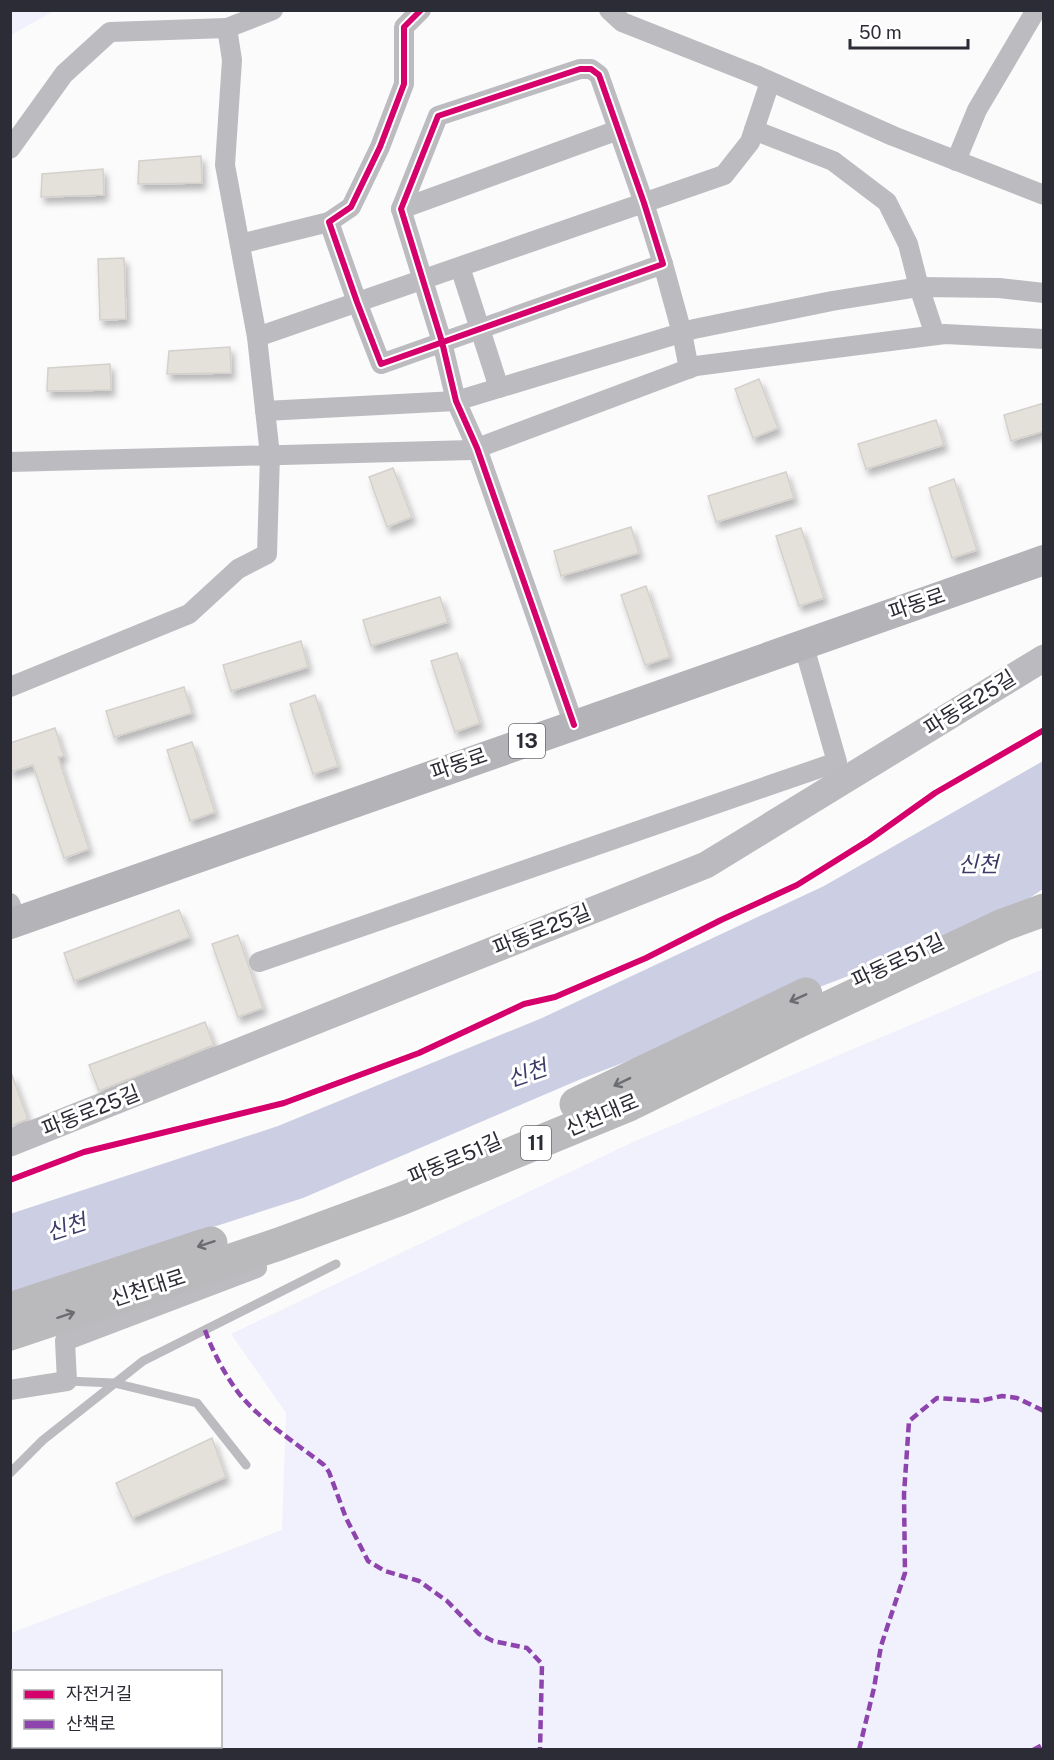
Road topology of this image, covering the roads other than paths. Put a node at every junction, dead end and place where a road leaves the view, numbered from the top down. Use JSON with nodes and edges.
{"nodes":[{"id":1,"x":273,"y":10,"type":"edge"},
{"id":2,"x":421,"y":10,"type":"edge"},
{"id":3,"x":609,"y":10,"type":"edge"},
{"id":4,"x":1036,"y":10,"type":"edge"},
{"id":5,"x":227,"y":27,"type":"junction"},
{"id":6,"x":770,"y":82,"type":"junction"},
{"id":7,"x":618,"y":130,"type":"junction"},
{"id":8,"x":754,"y":130,"type":"junction"},
{"id":9,"x":10,"y":150,"type":"edge"},
{"id":10,"x":956,"y":160,"type":"junction"},
{"id":11,"x":1044,"y":195,"type":"edge"},
{"id":12,"x":644,"y":203,"type":"junction"},
{"id":13,"x":401,"y":209,"type":"junction"},
{"id":14,"x":329,"y":222,"type":"junction"},
{"id":15,"x":240,"y":244,"type":"junction"},
{"id":16,"x":663,"y":264,"type":"junction"},
{"id":17,"x":460,"y":267,"type":"junction"},
{"id":18,"x":422,"y":280,"type":"junction"},
{"id":19,"x":919,"y":288,"type":"junction"},
{"id":20,"x":1044,"y":293,"type":"edge"},
{"id":21,"x":357,"y":303,"type":"junction"},
{"id":22,"x":479,"y":329,"type":"junction"},
{"id":23,"x":682,"y":333,"type":"junction"},
{"id":24,"x":935,"y":335,"type":"junction"},
{"id":25,"x":257,"y":337,"type":"junction"},
{"id":26,"x":1044,"y":339,"type":"edge"},
{"id":27,"x":441,"y":342,"type":"junction"},
{"id":28,"x":689,"y":369,"type":"junction"},
{"id":29,"x":499,"y":388,"type":"junction"},
{"id":30,"x":456,"y":401,"type":"junction"},
{"id":31,"x":265,"y":411,"type":"junction"},
{"id":32,"x":477,"y":448,"type":"junction"},
{"id":33,"x":270,"y":455,"type":"junction"},
{"id":34,"x":10,"y":462,"type":"edge"},
{"id":35,"x":1044,"y":560,"type":"edge"},
{"id":36,"x":803,"y":643,"type":"junction"},
{"id":37,"x":1044,"y":658,"type":"edge"},
{"id":38,"x":10,"y":687,"type":"edge"},
{"id":39,"x":574,"y":725,"type":"junction"},
{"id":40,"x":840,"y":771,"type":"junction"},
{"id":41,"x":1044,"y":890,"type":"edge"},
{"id":42,"x":1044,"y":910,"type":"edge"},
{"id":43,"x":13,"y":916,"type":"edge"},
{"id":44,"x":1044,"y":918,"type":"edge"},
{"id":45,"x":259,"y":962,"type":"dead end"},
{"id":46,"x":10,"y":1143,"type":"edge"},
{"id":47,"x":336,"y":1264,"type":"dead end"},
{"id":48,"x":10,"y":1309,"type":"edge"},
{"id":49,"x":10,"y":1334,"type":"edge"},
{"id":50,"x":67,"y":1381,"type":"junction"},
{"id":51,"x":114,"y":1383,"type":"junction"},
{"id":52,"x":10,"y":1390,"type":"edge"},
{"id":53,"x":246,"y":1465,"type":"dead end"},
{"id":54,"x":10,"y":1473,"type":"edge"}],
"edges":[{"from":1,"to":5,"type":"street"},
{"from":2,"to":14,"type":"street"},
{"from":3,"to":6,"type":"street"},
{"from":4,"to":10,"type":"street"},
{"from":5,"to":9,"type":"street"},
{"from":5,"to":15,"type":"street"},
{"from":6,"to":8,"type":"street"},
{"from":6,"to":10,"type":"street"},
{"from":7,"to":12,"type":"street"},
{"from":7,"to":13,"type":"street"},
{"from":7,"to":13,"type":"street"},
{"from":8,"to":12,"type":"street"},
{"from":8,"to":19,"type":"street"},
{"from":10,"to":11,"type":"street"},
{"from":12,"to":16,"type":"street"},
{"from":12,"to":17,"type":"street"},
{"from":13,"to":18,"type":"street"},
{"from":14,"to":15,"type":"street"},
{"from":14,"to":21,"type":"street"},
{"from":15,"to":25,"type":"street"},
{"from":16,"to":22,"type":"street"},
{"from":16,"to":23,"type":"street"},
{"from":17,"to":18,"type":"street"},
{"from":17,"to":22,"type":"street"},
{"from":18,"to":21,"type":"street"},
{"from":18,"to":27,"type":"street"},
{"from":19,"to":20,"type":"street"},
{"from":19,"to":23,"type":"street"},
{"from":19,"to":24,"type":"street"},
{"from":21,"to":25,"type":"street"},
{"from":21,"to":27,"type":"street"},
{"from":22,"to":27,"type":"street"},
{"from":22,"to":29,"type":"street"},
{"from":23,"to":28,"type":"street"},
{"from":23,"to":29,"type":"street"},
{"from":24,"to":26,"type":"street"},
{"from":24,"to":28,"type":"street"},
{"from":25,"to":31,"type":"street"},
{"from":27,"to":30,"type":"street"},
{"from":28,"to":32,"type":"street"},
{"from":29,"to":30,"type":"street"},
{"from":30,"to":31,"type":"street"},
{"from":30,"to":32,"type":"street"},
{"from":31,"to":33,"type":"street"},
{"from":32,"to":33,"type":"street"},
{"from":32,"to":39,"type":"street"},
{"from":33,"to":34,"type":"street"},
{"from":33,"to":38,"type":"street"},
{"from":35,"to":36,"type":"main road","name":"파동로","number":"13"},
{"from":36,"to":39,"type":"main road","name":"파동로","number":"13"},
{"from":36,"to":40,"type":"street"},
{"from":37,"to":40,"type":"street","name":"파동로25길"},
{"from":39,"to":43,"type":"main road","name":"파동로","number":"13"},
{"from":40,"to":45,"type":"street"},
{"from":40,"to":46,"type":"street","name":"파동로25길"},
{"from":41,"to":48,"type":"highway","name":"신천대로","number":"11","one_way":true},
{"from":49,"to":42,"type":"highway","name":"신천대로","number":"11","one_way":true},
{"from":44,"to":50,"type":"street","name":"파동로51길"},
{"from":47,"to":51,"type":"lane"},
{"from":50,"to":51,"type":"lane"},
{"from":50,"to":52,"type":"street"},
{"from":51,"to":53,"type":"lane"},
{"from":51,"to":54,"type":"lane"}]}
